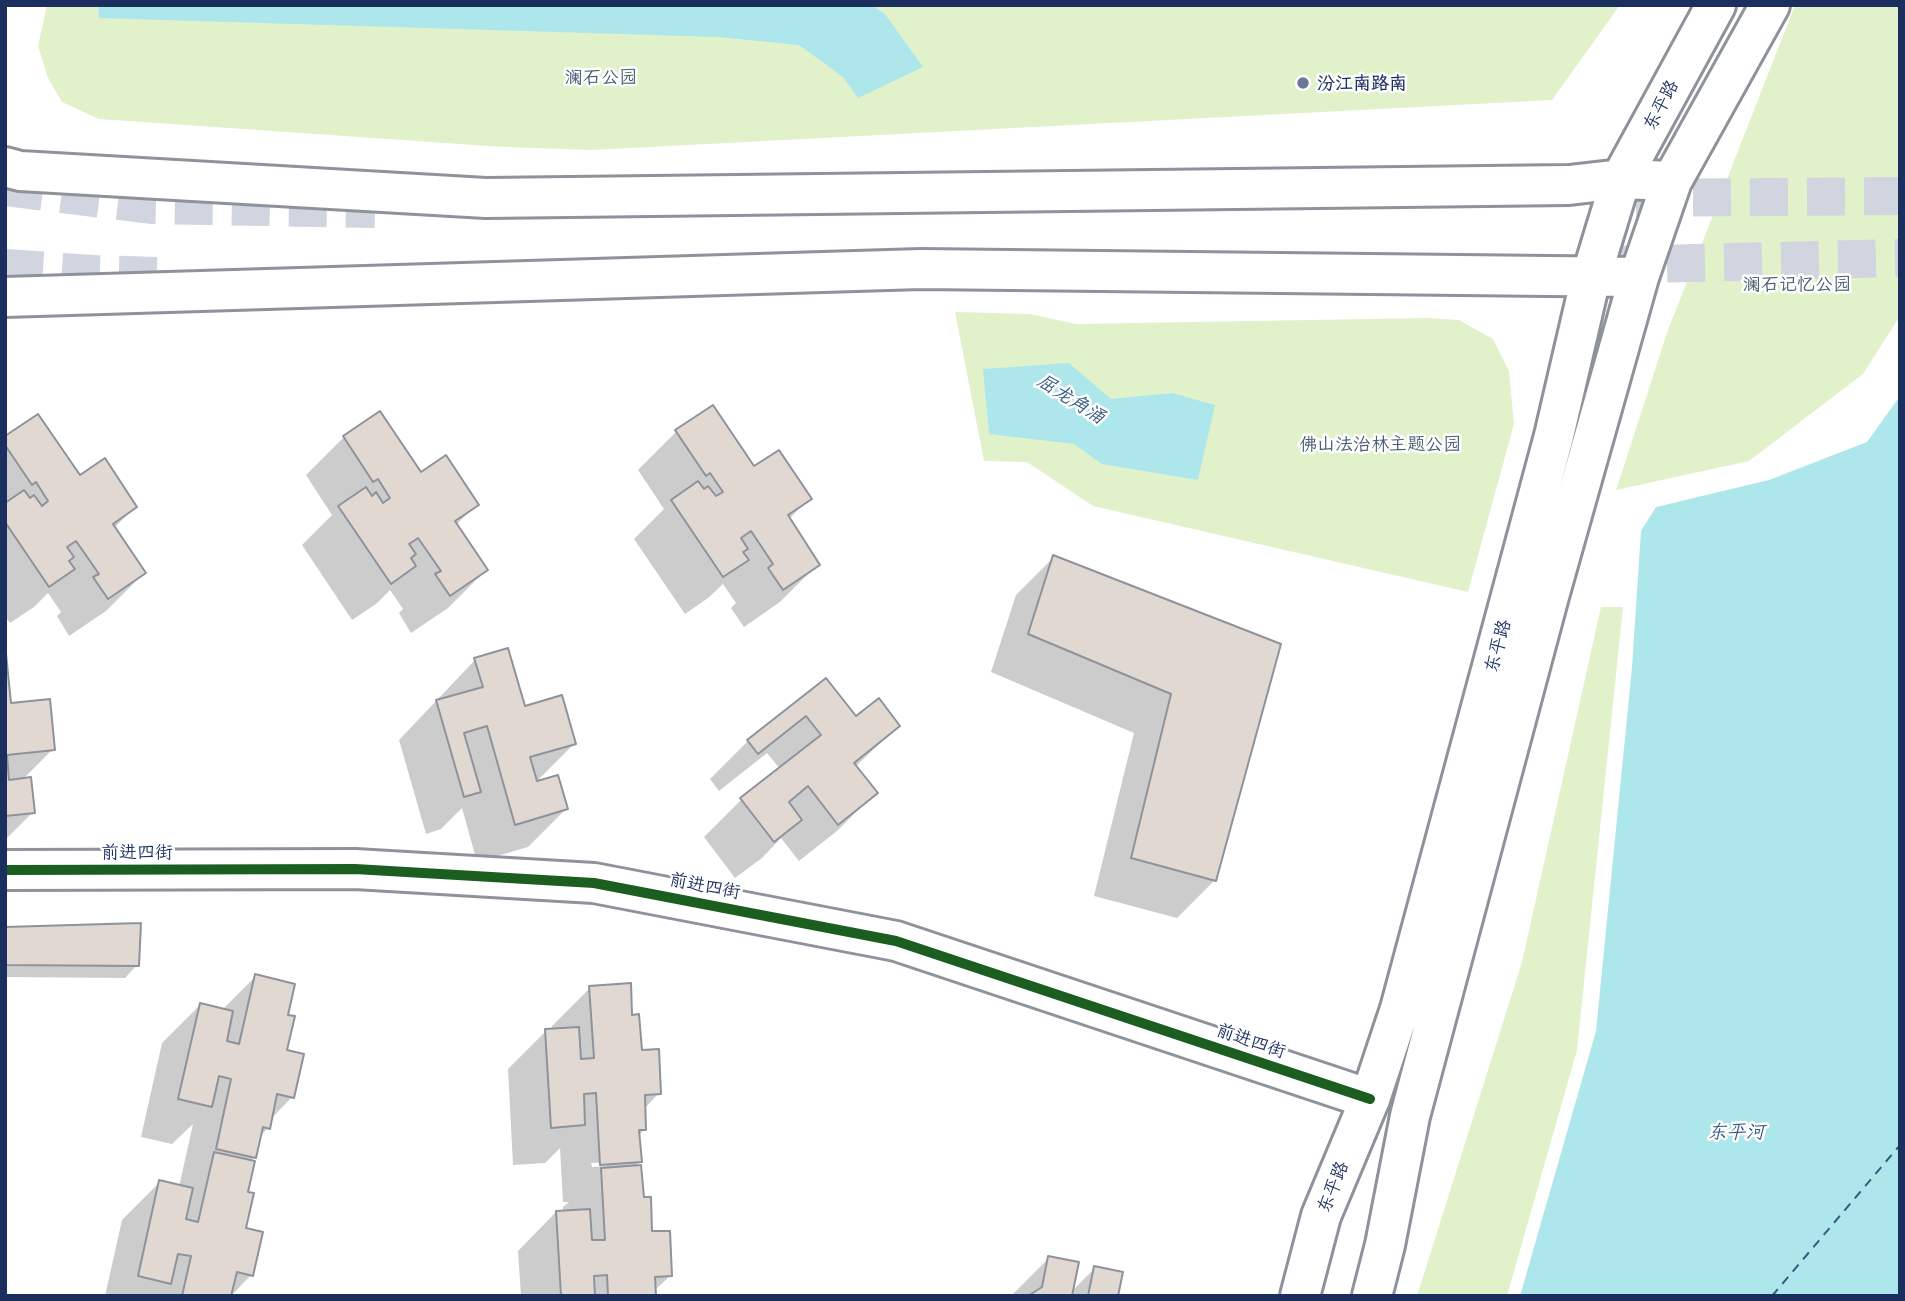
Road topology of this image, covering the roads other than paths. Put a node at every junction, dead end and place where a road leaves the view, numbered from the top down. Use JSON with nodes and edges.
{"nodes":[{"id":1,"x":1716,"y":5,"type":"edge"},
{"id":2,"x":1770,"y":5,"type":"edge"},
{"id":3,"x":5,"y":167,"type":"edge"},
{"id":4,"x":1621,"y":179,"type":"junction"},
{"id":5,"x":1672,"y":181,"type":"junction"},
{"id":6,"x":1591,"y":277,"type":"junction"},
{"id":7,"x":1639,"y":277,"type":"junction"},
{"id":8,"x":5,"y":297,"type":"edge"},
{"id":9,"x":5,"y":870,"type":"edge"},
{"id":10,"x":1370,"y":1099,"type":"junction"},
{"id":11,"x":1300,"y":1296,"type":"edge"},
{"id":12,"x":1372,"y":1296,"type":"edge"}],
"edges":[{"from":1,"to":4,"type":"main road","name":"东平路"},
{"from":2,"to":5,"type":"main road","name":"东平路"},
{"from":3,"to":4,"type":"main road"},
{"from":4,"to":5,"type":"main road"},
{"from":4,"to":6,"type":"main road","name":"东平路"},
{"from":5,"to":7,"type":"main road","name":"东平路"},
{"from":6,"to":7,"type":"main road"},
{"from":6,"to":8,"type":"main road"},
{"from":6,"to":10,"type":"main road","name":"东平路"},
{"from":7,"to":12,"type":"main road","name":"东平路"},
{"from":9,"to":10,"type":"main road","name":"前进四街"},
{"from":10,"to":11,"type":"main road","name":"东平路"}]}
